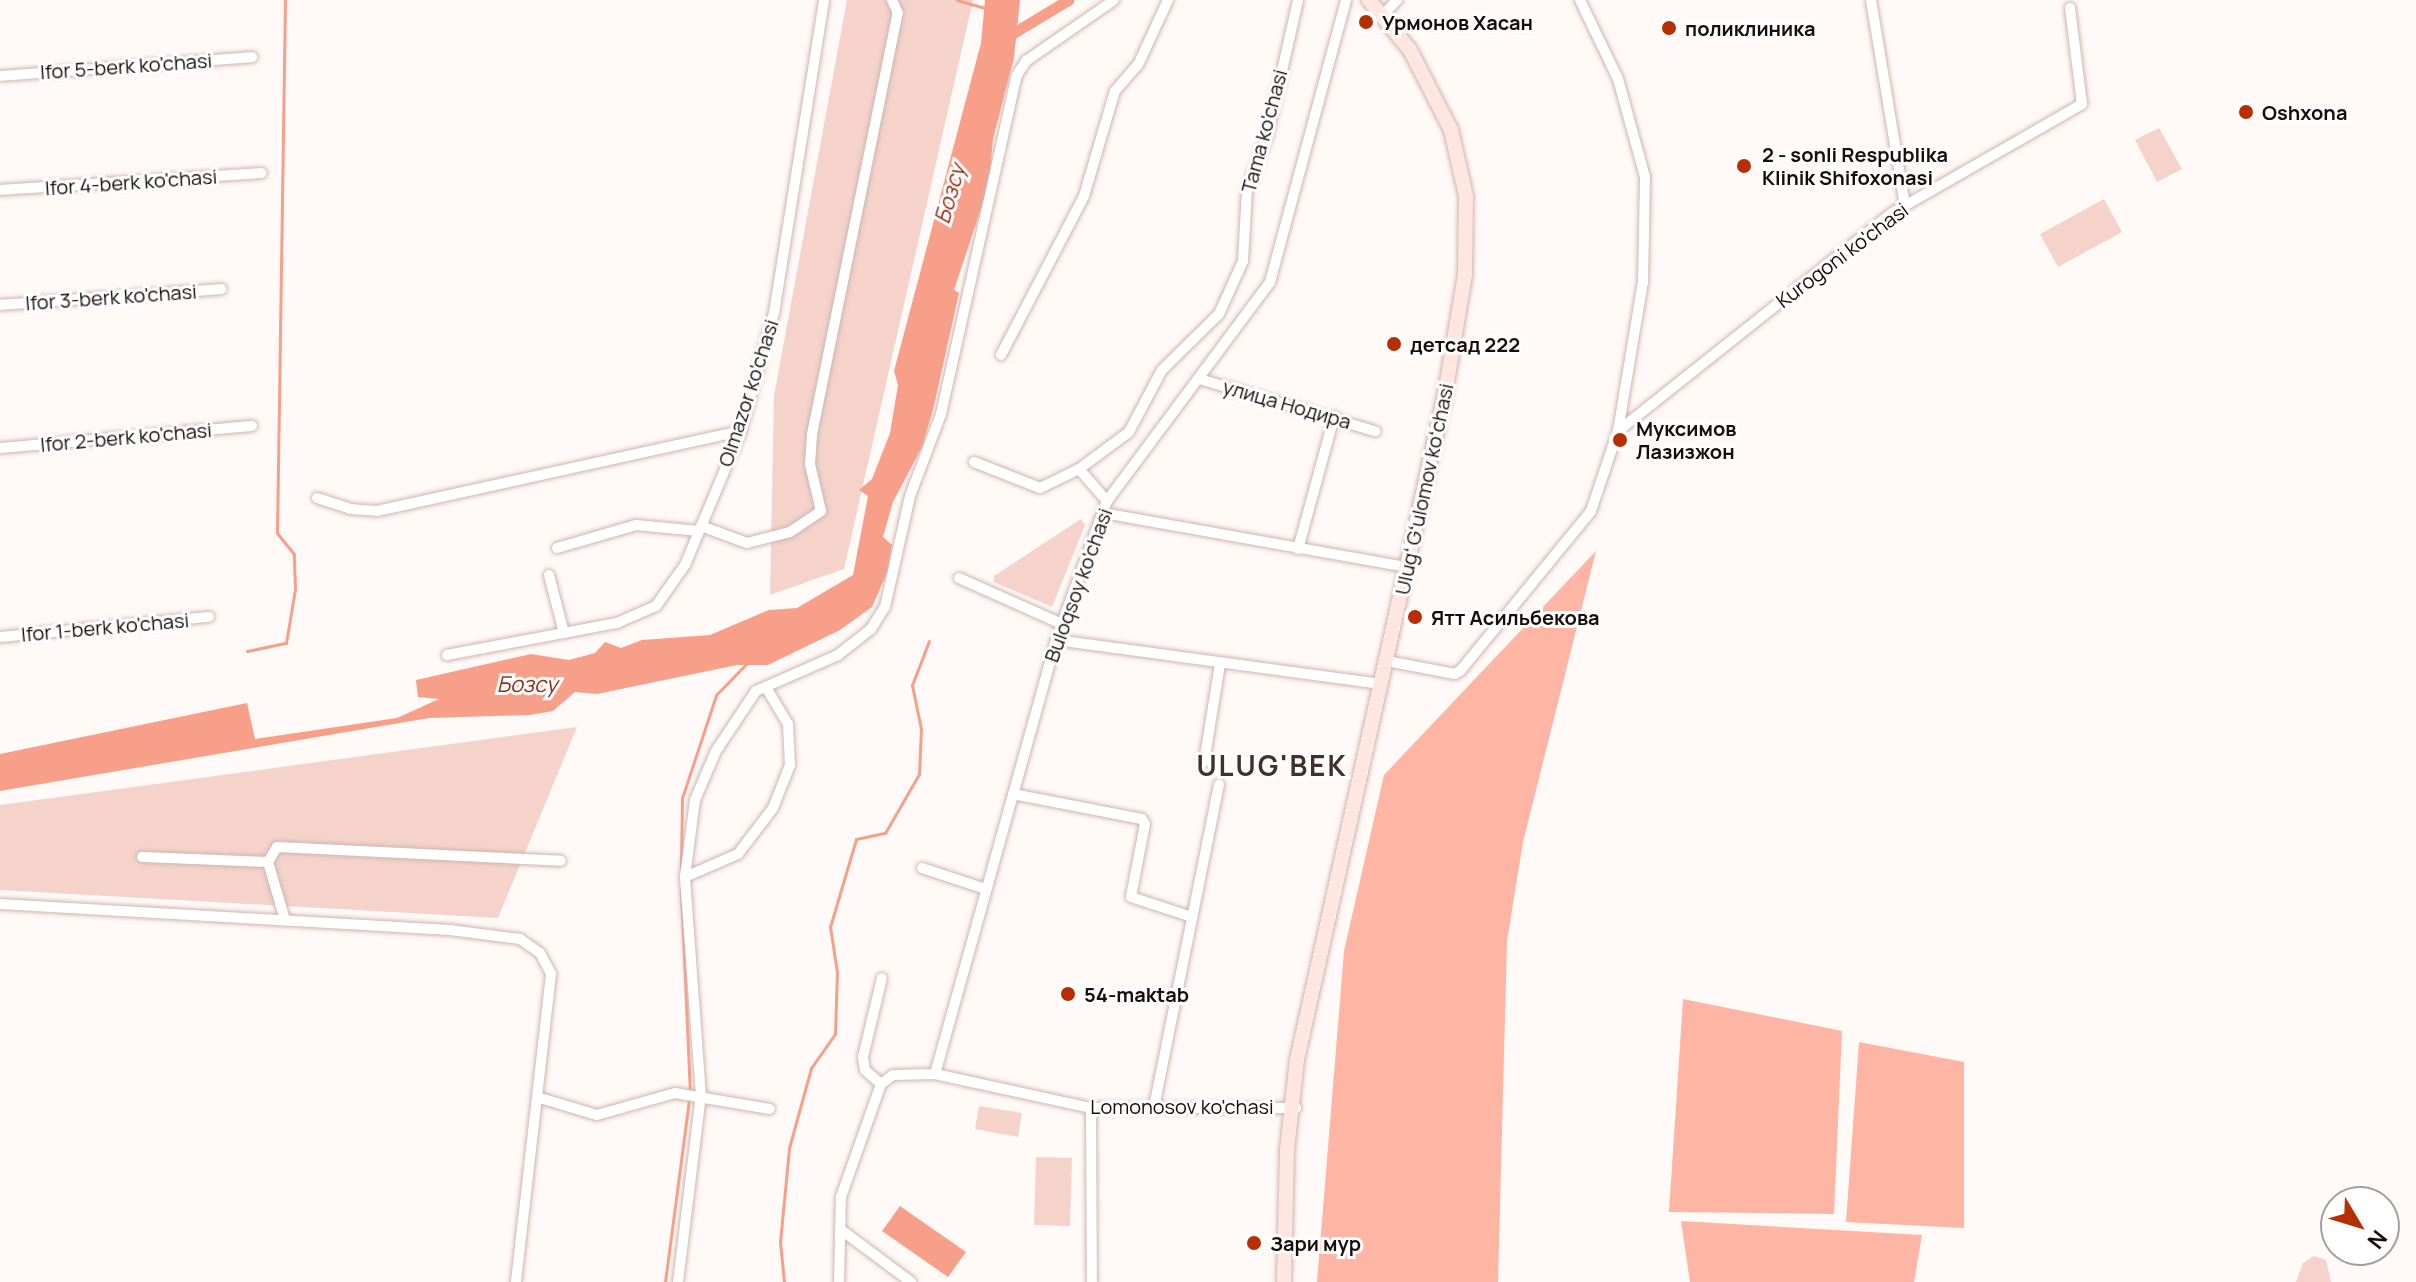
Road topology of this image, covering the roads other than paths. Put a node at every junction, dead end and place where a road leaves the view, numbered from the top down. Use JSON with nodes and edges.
{"nodes":[{"id":1,"x":824,"y":0,"type":"edge"},
{"id":2,"x":892,"y":0,"type":"edge"},
{"id":3,"x":1114,"y":0,"type":"edge"},
{"id":4,"x":1168,"y":0,"type":"edge"},
{"id":5,"x":1298,"y":0,"type":"edge"},
{"id":6,"x":1346,"y":0,"type":"edge"},
{"id":7,"x":1369,"y":0,"type":"edge"},
{"id":8,"x":1580,"y":0,"type":"edge"},
{"id":9,"x":1871,"y":0,"type":"edge"},
{"id":10,"x":1387,"y":6,"type":"edge"},
{"id":11,"x":2070,"y":8,"type":"dead end"},
{"id":12,"x":252,"y":57,"type":"dead end"},
{"id":13,"x":0,"y":76,"type":"edge"},
{"id":14,"x":261,"y":173,"type":"dead end"},
{"id":15,"x":0,"y":190,"type":"edge"},
{"id":16,"x":1905,"y":205,"type":"junction"},
{"id":17,"x":221,"y":289,"type":"dead end"},
{"id":18,"x":0,"y":305,"type":"edge"},
{"id":19,"x":1001,"y":355,"type":"dead end"},
{"id":20,"x":1199,"y":379,"type":"junction"},
{"id":21,"x":1334,"y":417,"type":"junction"},
{"id":22,"x":252,"y":426,"type":"dead end"},
{"id":23,"x":741,"y":431,"type":"junction"},
{"id":24,"x":1375,"y":431,"type":"dead end"},
{"id":25,"x":1618,"y":431,"type":"junction"},
{"id":26,"x":0,"y":448,"type":"edge"},
{"id":27,"x":974,"y":462,"type":"dead end"},
{"id":28,"x":1079,"y":469,"type":"junction"},
{"id":29,"x":317,"y":498,"type":"dead end"},
{"id":30,"x":1107,"y":501,"type":"junction"},
{"id":31,"x":1103,"y":513,"type":"junction"},
{"id":32,"x":700,"y":529,"type":"junction"},
{"id":33,"x":557,"y":548,"type":"dead end"},
{"id":34,"x":1298,"y":549,"type":"junction"},
{"id":35,"x":1406,"y":567,"type":"junction"},
{"id":36,"x":549,"y":575,"type":"dead end"},
{"id":37,"x":959,"y":578,"type":"dead end"},
{"id":38,"x":209,"y":617,"type":"dead end"},
{"id":39,"x":1062,"y":624,"type":"junction"},
{"id":40,"x":564,"y":633,"type":"junction"},
{"id":41,"x":0,"y":637,"type":"edge"},
{"id":42,"x":1056,"y":640,"type":"junction"},
{"id":43,"x":447,"y":655,"type":"dead end"},
{"id":44,"x":1392,"y":662,"type":"junction"},
{"id":45,"x":1220,"y":664,"type":"junction"},
{"id":46,"x":1381,"y":684,"type":"junction"},
{"id":47,"x":767,"y":689,"type":"junction"},
{"id":48,"x":1204,"y":762,"type":"dead end"},
{"id":49,"x":1219,"y":784,"type":"dead end"},
{"id":50,"x":1013,"y":794,"type":"junction"},
{"id":51,"x":142,"y":857,"type":"dead end"},
{"id":52,"x":561,"y":861,"type":"dead end"},
{"id":53,"x":268,"y":862,"type":"junction"},
{"id":54,"x":922,"y":868,"type":"dead end"},
{"id":55,"x":685,"y":877,"type":"junction"},
{"id":56,"x":986,"y":889,"type":"junction"},
{"id":57,"x":0,"y":904,"type":"edge"},
{"id":58,"x":1189,"y":916,"type":"junction"},
{"id":59,"x":285,"y":920,"type":"junction"},
{"id":60,"x":882,"y":978,"type":"dead end"},
{"id":61,"x":935,"y":1074,"type":"junction"},
{"id":62,"x":881,"y":1084,"type":"junction"},
{"id":63,"x":698,"y":1094,"type":"junction"},
{"id":64,"x":540,"y":1098,"type":"junction"},
{"id":65,"x":1154,"y":1107,"type":"junction"},
{"id":66,"x":1091,"y":1108,"type":"junction"},
{"id":67,"x":1293,"y":1108,"type":"junction"},
{"id":68,"x":770,"y":1109,"type":"dead end"},
{"id":69,"x":840,"y":1229,"type":"junction"},
{"id":70,"x":516,"y":1282,"type":"edge"},
{"id":71,"x":678,"y":1282,"type":"edge"},
{"id":72,"x":839,"y":1282,"type":"edge"},
{"id":73,"x":911,"y":1282,"type":"edge"},
{"id":74,"x":1092,"y":1282,"type":"edge"},
{"id":75,"x":1284,"y":1282,"type":"edge"},
{"id":76,"x":1291,"y":1282,"type":"edge"}],
"edges":[{"from":1,"to":23,"type":"street","name":"Olmazor ko'chasi"},
{"from":2,"to":32,"type":"street"},
{"from":3,"to":47,"type":"street"},
{"from":4,"to":19,"type":"street"},
{"from":5,"to":28,"type":"street","name":"Tama ko'chasi"},
{"from":6,"to":20,"type":"street","name":"Buloqsoy ko'chasi"},
{"from":7,"to":10,"type":"main road","name":"Ulugʻ Gʻulomov koʻchasi"},
{"from":8,"to":25,"type":"street"},
{"from":9,"to":16,"type":"street"},
{"from":10,"to":35,"type":"main road","name":"Ulugʻ Gʻulomov koʻchasi"},
{"from":10,"to":44,"type":"main road","name":"Ulugʻ Gʻulomov koʻchasi"},
{"from":11,"to":16,"type":"street","name":"Kurogoni ko'chasi"},
{"from":12,"to":13,"type":"street","name":"Ifor 5-berk ko'chasi"},
{"from":14,"to":15,"type":"street","name":"Ifor 4-berk ko'chasi"},
{"from":16,"to":25,"type":"street","name":"Kurogoni ko'chasi"},
{"from":17,"to":18,"type":"street","name":"Ifor 3-berk ko'chasi"},
{"from":20,"to":21,"type":"street","name":"улица Нодира"},
{"from":20,"to":30,"type":"street","name":"Buloqsoy ko'chasi"},
{"from":21,"to":24,"type":"street","name":"улица Нодира"},
{"from":21,"to":34,"type":"street"},
{"from":22,"to":26,"type":"street","name":"Ifor 2-berk ko'chasi"},
{"from":23,"to":29,"type":"street"},
{"from":23,"to":32,"type":"street","name":"Olmazor ko'chasi"},
{"from":25,"to":44,"type":"street"},
{"from":27,"to":28,"type":"street","name":"Tama ko'chasi"},
{"from":28,"to":30,"type":"street"},
{"from":30,"to":31,"type":"street","name":"Buloqsoy ko'chasi"},
{"from":31,"to":34,"type":"street"},
{"from":31,"to":39,"type":"street","name":"Buloqsoy ko'chasi"},
{"from":32,"to":33,"type":"street"},
{"from":32,"to":40,"type":"street","name":"Olmazor ko'chasi"},
{"from":34,"to":35,"type":"street"},
{"from":35,"to":46,"type":"main road","name":"Ulugʻ Gʻulomov koʻchasi"},
{"from":36,"to":40,"type":"street"},
{"from":37,"to":39,"type":"street"},
{"from":38,"to":41,"type":"street","name":"Ifor 1-berk ko'chasi"},
{"from":39,"to":42,"type":"street","name":"Buloqsoy ko'chasi"},
{"from":40,"to":43,"type":"street","name":"Olmazor ko'chasi"},
{"from":42,"to":45,"type":"street"},
{"from":42,"to":50,"type":"street","name":"Buloqsoy ko'chasi"},
{"from":44,"to":67,"type":"main road","name":"Ulugʻ Gʻulomov koʻchasi"},
{"from":45,"to":46,"type":"street"},
{"from":45,"to":48,"type":"street"},
{"from":46,"to":67,"type":"main road","name":"Ulugʻ Gʻulomov koʻchasi"},
{"from":47,"to":55,"type":"street"},
{"from":47,"to":55,"type":"street"},
{"from":49,"to":58,"type":"street"},
{"from":50,"to":56,"type":"street","name":"Buloqsoy ko'chasi"},
{"from":50,"to":58,"type":"street"},
{"from":51,"to":53,"type":"street"},
{"from":52,"to":53,"type":"street"},
{"from":53,"to":59,"type":"street"},
{"from":54,"to":56,"type":"street"},
{"from":55,"to":63,"type":"street"},
{"from":56,"to":61,"type":"street","name":"Buloqsoy ko'chasi"},
{"from":57,"to":59,"type":"street"},
{"from":58,"to":65,"type":"street"},
{"from":59,"to":64,"type":"street"},
{"from":60,"to":62,"type":"street"},
{"from":61,"to":62,"type":"street","name":"Lomonosov ko'chasi"},
{"from":61,"to":66,"type":"street","name":"Lomonosov ko'chasi"},
{"from":62,"to":69,"type":"street"},
{"from":63,"to":64,"type":"street"},
{"from":63,"to":68,"type":"street"},
{"from":63,"to":71,"type":"street"},
{"from":64,"to":70,"type":"street"},
{"from":65,"to":66,"type":"street","name":"Lomonosov ko'chasi"},
{"from":65,"to":67,"type":"street","name":"Lomonosov ko'chasi"},
{"from":66,"to":74,"type":"street"},
{"from":67,"to":75,"type":"main road","name":"Ulugʻ Gʻulomov koʻchasi"},
{"from":67,"to":76,"type":"main road","name":"Ulugʻ Gʻulomov koʻchasi"},
{"from":69,"to":72,"type":"street"},
{"from":69,"to":73,"type":"street"}]}
